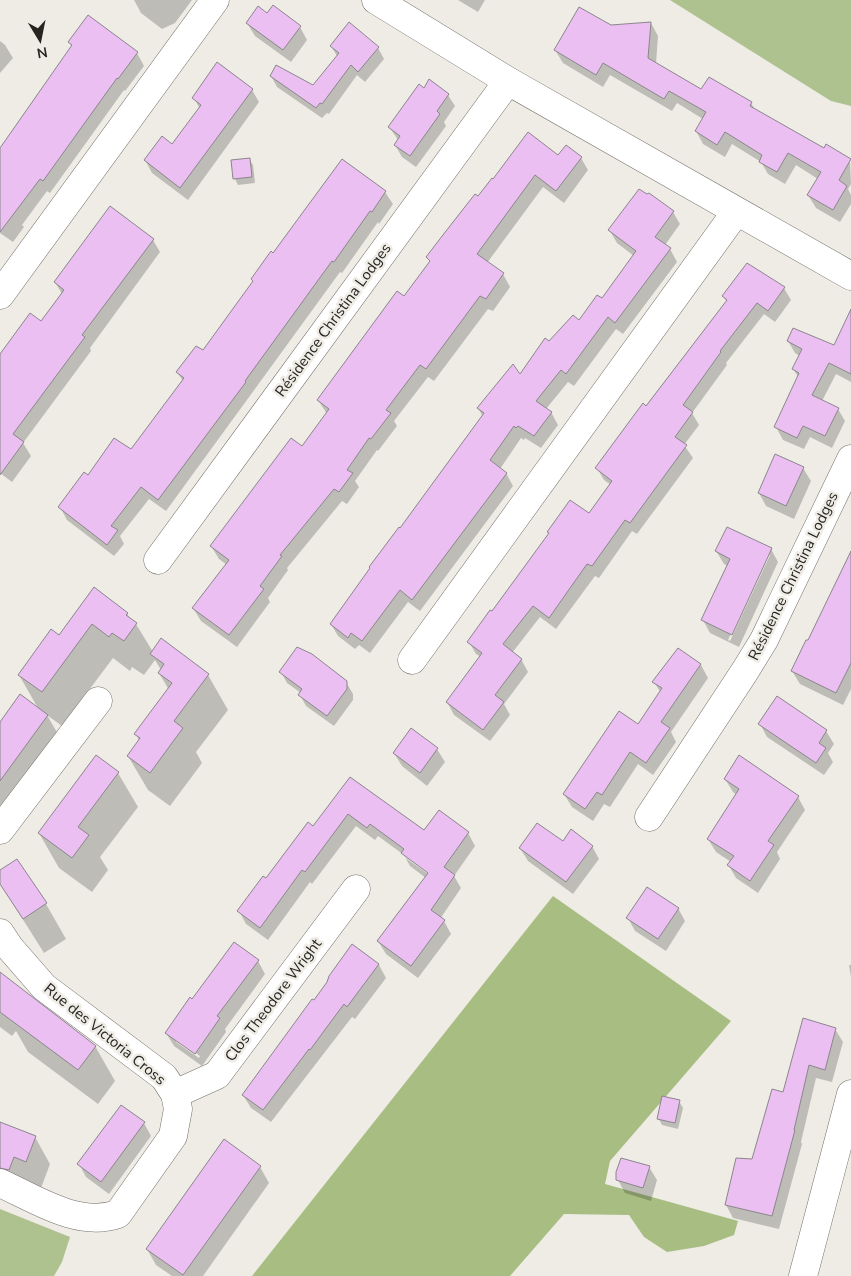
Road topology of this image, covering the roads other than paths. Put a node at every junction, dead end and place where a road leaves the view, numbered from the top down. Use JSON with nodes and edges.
{"nodes":[{"id":1,"x":215,"y":0,"type":"edge"},
{"id":2,"x":376,"y":0,"type":"edge"},
{"id":3,"x":508,"y":81,"type":"junction"},
{"id":4,"x":736,"y":212,"type":"junction"},
{"id":5,"x":851,"y":276,"type":"edge"},
{"id":6,"x":0,"y":295,"type":"edge"},
{"id":7,"x":851,"y":458,"type":"edge"},
{"id":8,"x":158,"y":560,"type":"dead end"},
{"id":9,"x":412,"y":660,"type":"dead end"},
{"id":10,"x":98,"y":701,"type":"dead end"},
{"id":11,"x":649,"y":817,"type":"dead end"},
{"id":12,"x":0,"y":830,"type":"edge"},
{"id":13,"x":356,"y":889,"type":"dead end"},
{"id":14,"x":0,"y":933,"type":"edge"},
{"id":15,"x":175,"y":1094,"type":"junction"},
{"id":16,"x":851,"y":1094,"type":"edge"},
{"id":17,"x":0,"y":1183,"type":"edge"},
{"id":18,"x":803,"y":1276,"type":"edge"}],
"edges":[{"from":1,"to":6,"type":"street"},
{"from":2,"to":3,"type":"street"},
{"from":3,"to":4,"type":"street"},
{"from":3,"to":8,"type":"street","name":"Résidence Christina Lodges"},
{"from":4,"to":5,"type":"street"},
{"from":4,"to":9,"type":"street"},
{"from":7,"to":11,"type":"street","name":"Résidence Christina Lodges"},
{"from":10,"to":12,"type":"street"},
{"from":13,"to":15,"type":"street","name":"Clos Theodore Wright"},
{"from":14,"to":15,"type":"street","name":"Rue des Victoria Cross"},
{"from":15,"to":17,"type":"street","name":"Rue des Victoria Cross"},
{"from":16,"to":18,"type":"street"}]}
